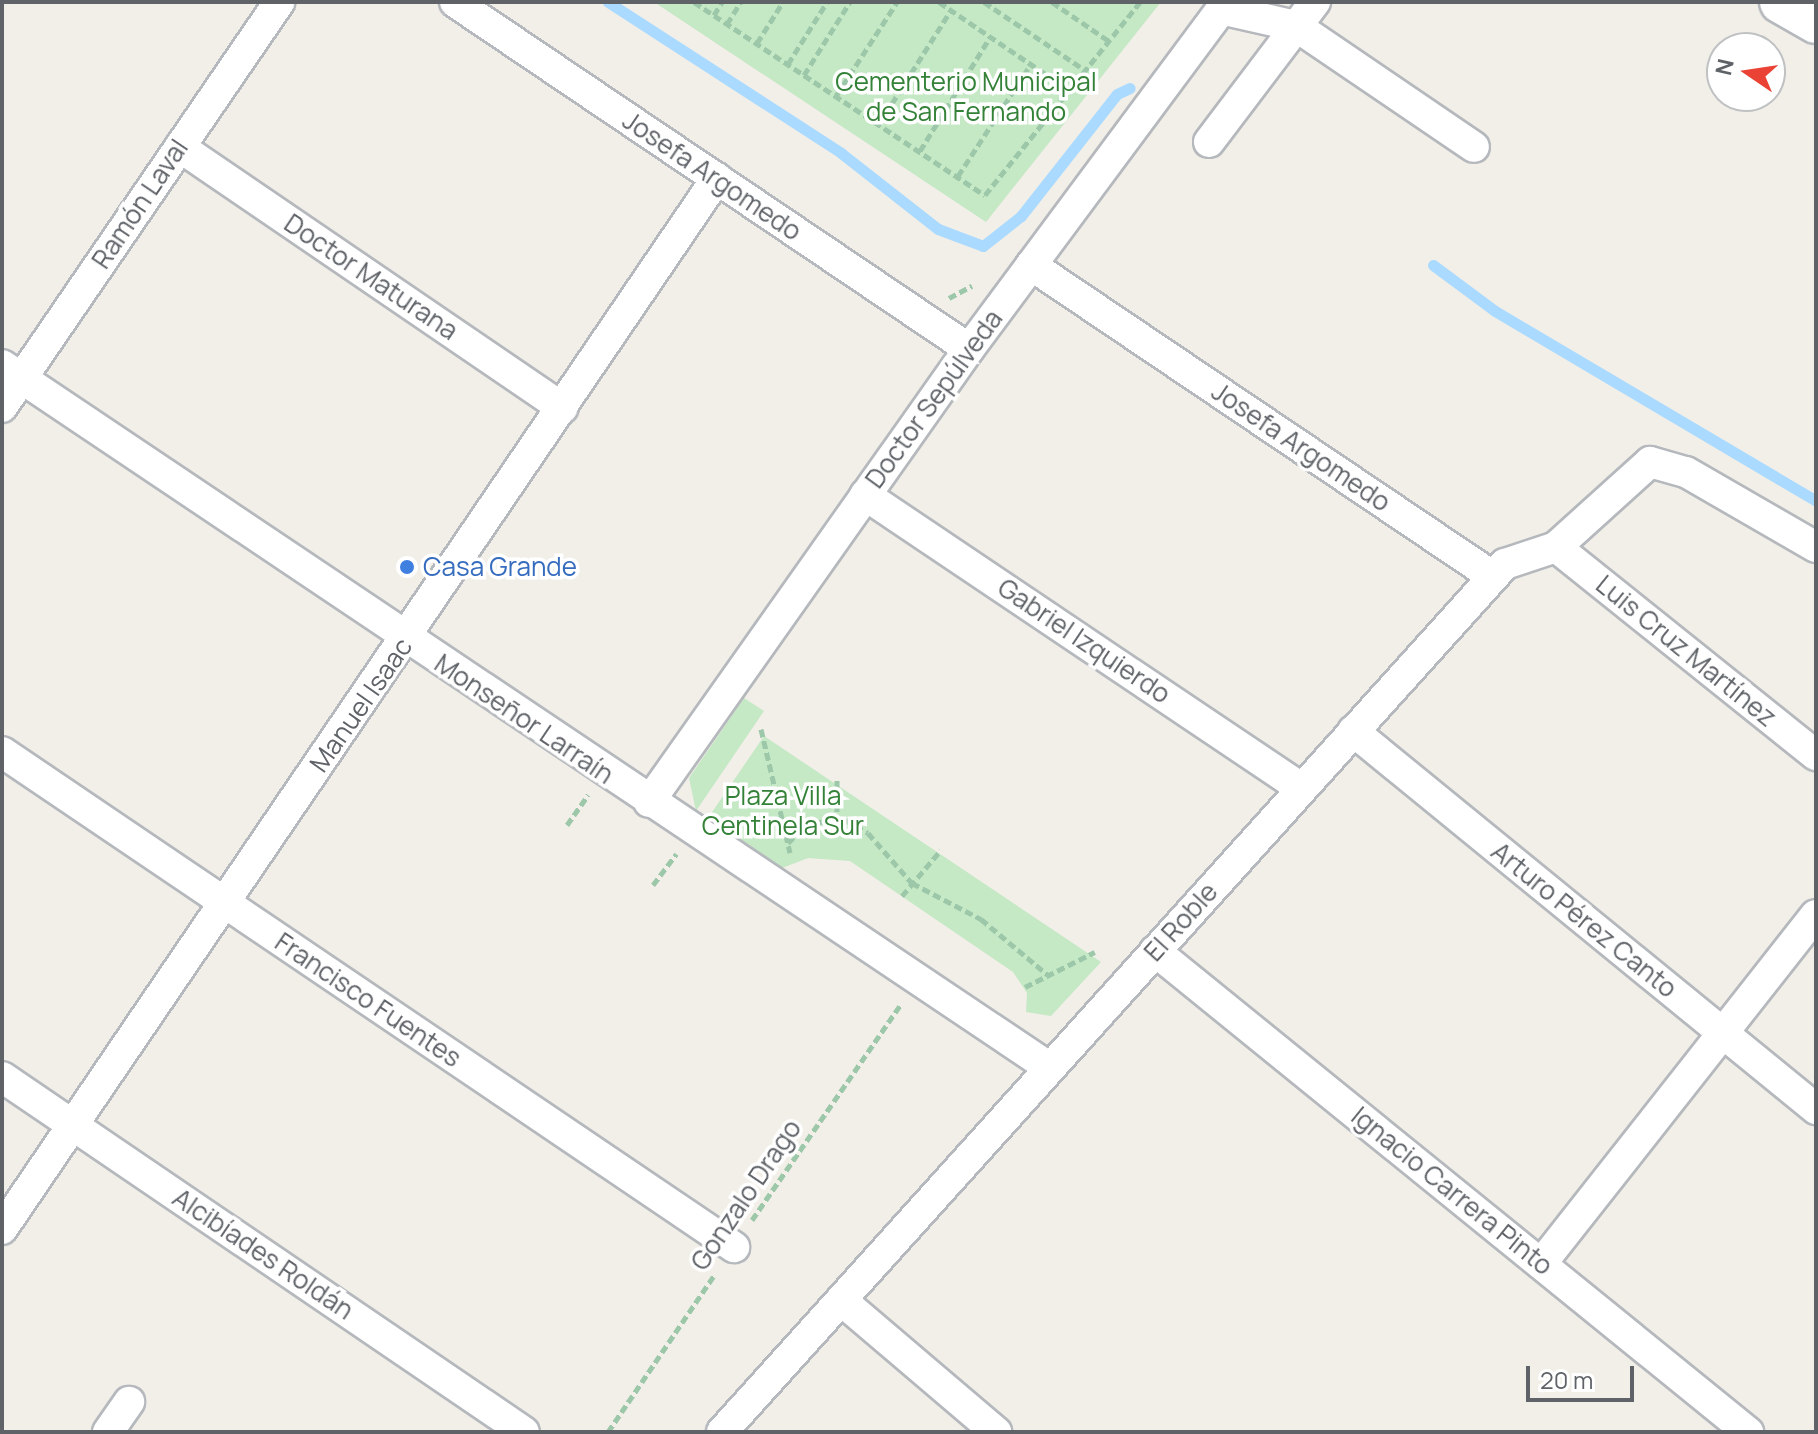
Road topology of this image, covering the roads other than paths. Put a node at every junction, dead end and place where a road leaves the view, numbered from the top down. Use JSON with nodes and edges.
{"nodes":[{"id":1,"x":278,"y":2,"type":"edge"},
{"id":2,"x":455,"y":2,"type":"edge"},
{"id":3,"x":1315,"y":2,"type":"edge"},
{"id":4,"x":1781,"y":2,"type":"edge"},
{"id":5,"x":1224,"y":6,"type":"edge"},
{"id":6,"x":1816,"y":22,"type":"edge"},
{"id":7,"x":1296,"y":26,"type":"junction"},
{"id":8,"x":1209,"y":142,"type":"dead end"},
{"id":9,"x":180,"y":147,"type":"junction"},
{"id":10,"x":1474,"y":147,"type":"dead end"},
{"id":11,"x":717,"y":178,"type":"junction"},
{"id":12,"x":1031,"y":265,"type":"junction"},
{"id":13,"x":969,"y":349,"type":"junction"},
{"id":14,"x":12,"y":371,"type":"edge"},
{"id":15,"x":2,"y":407,"type":"edge"},
{"id":16,"x":562,"y":408,"type":"junction"},
{"id":17,"x":865,"y":495,"type":"junction"},
{"id":18,"x":1556,"y":547,"type":"junction"},
{"id":19,"x":1816,"y":547,"type":"edge"},
{"id":20,"x":1492,"y":576,"type":"junction"},
{"id":21,"x":406,"y":640,"type":"junction"},
{"id":22,"x":1353,"y":731,"type":"junction"},
{"id":23,"x":2,"y":752,"type":"edge"},
{"id":24,"x":1816,"y":755,"type":"edge"},
{"id":25,"x":1301,"y":788,"type":"junction"},
{"id":26,"x":649,"y":802,"type":"junction"},
{"id":27,"x":225,"y":903,"type":"junction"},
{"id":28,"x":1816,"y":915,"type":"edge"},
{"id":29,"x":1155,"y":951,"type":"junction"},
{"id":30,"x":1721,"y":1031,"type":"junction"},
{"id":31,"x":1050,"y":1068,"type":"junction"},
{"id":32,"x":2,"y":1077,"type":"edge"},
{"id":33,"x":1816,"y":1109,"type":"edge"},
{"id":34,"x":73,"y":1124,"type":"junction"},
{"id":35,"x":2,"y":1229,"type":"edge"},
{"id":36,"x":734,"y":1247,"type":"road end"},
{"id":37,"x":1541,"y":1264,"type":"junction"},
{"id":38,"x":841,"y":1300,"type":"junction"},
{"id":39,"x":129,"y":1402,"type":"dead end"},
{"id":40,"x":108,"y":1432,"type":"edge"},
{"id":41,"x":524,"y":1432,"type":"edge"},
{"id":42,"x":722,"y":1432,"type":"edge"},
{"id":43,"x":996,"y":1432,"type":"edge"},
{"id":44,"x":1748,"y":1432,"type":"edge"}],
"edges":[{"from":1,"to":9,"type":"street","name":"Ramón Laval"},
{"from":2,"to":11,"type":"street","name":"Josefa Argomedo"},
{"from":3,"to":7,"type":"street"},
{"from":4,"to":6,"type":"main road"},
{"from":5,"to":7,"type":"street"},
{"from":5,"to":12,"type":"street","name":"Doctor Sepúlveda"},
{"from":7,"to":8,"type":"street"},
{"from":7,"to":10,"type":"street"},
{"from":9,"to":14,"type":"street","name":"Ramón Laval"},
{"from":9,"to":16,"type":"street","name":"Doctor Maturana"},
{"from":11,"to":13,"type":"street","name":"Josefa Argomedo"},
{"from":11,"to":16,"type":"street","name":"Manuel Isaac"},
{"from":12,"to":13,"type":"street","name":"Doctor Sepúlveda"},
{"from":12,"to":20,"type":"street","name":"Josefa Argomedo"},
{"from":13,"to":17,"type":"street","name":"Doctor Sepúlveda"},
{"from":14,"to":15,"type":"street","name":"Ramón Laval"},
{"from":14,"to":21,"type":"street","name":"Monseñor Larraín"},
{"from":16,"to":21,"type":"street","name":"Manuel Isaac"},
{"from":17,"to":25,"type":"street","name":"Gabriel Izquierdo"},
{"from":17,"to":26,"type":"street","name":"Doctor Sepúlveda"},
{"from":18,"to":19,"type":"street","name":"El Roble"},
{"from":18,"to":20,"type":"street","name":"El Roble"},
{"from":18,"to":24,"type":"street","name":"Luis Cruz Martínez"},
{"from":20,"to":22,"type":"street","name":"El Roble"},
{"from":21,"to":26,"type":"street","name":"Monseñor Larraín"},
{"from":21,"to":27,"type":"street","name":"Manuel Isaac"},
{"from":22,"to":25,"type":"street","name":"El Roble"},
{"from":22,"to":30,"type":"street","name":"Arturo Pérez Canto"},
{"from":23,"to":27,"type":"street","name":"Francisco Fuentes"},
{"from":25,"to":29,"type":"street","name":"El Roble"},
{"from":26,"to":31,"type":"street","name":"Monseñor Larraín"},
{"from":27,"to":34,"type":"street","name":"Manuel Isaac"},
{"from":27,"to":36,"type":"street","name":"Francisco Fuentes"},
{"from":28,"to":30,"type":"street"},
{"from":29,"to":31,"type":"street","name":"El Roble"},
{"from":29,"to":37,"type":"street","name":"Ignacio Carrera Pinto"},
{"from":30,"to":33,"type":"street","name":"Arturo Pérez Canto"},
{"from":30,"to":37,"type":"street"},
{"from":31,"to":38,"type":"street","name":"El Roble"},
{"from":32,"to":34,"type":"street","name":"Alcibíades Roldán"},
{"from":34,"to":35,"type":"street","name":"Manuel Isaac"},
{"from":34,"to":41,"type":"street","name":"Alcibíades Roldán"},
{"from":37,"to":44,"type":"street","name":"Ignacio Carrera Pinto"},
{"from":38,"to":42,"type":"street","name":"El Roble"},
{"from":38,"to":43,"type":"street"},
{"from":39,"to":40,"type":"street"}]}
